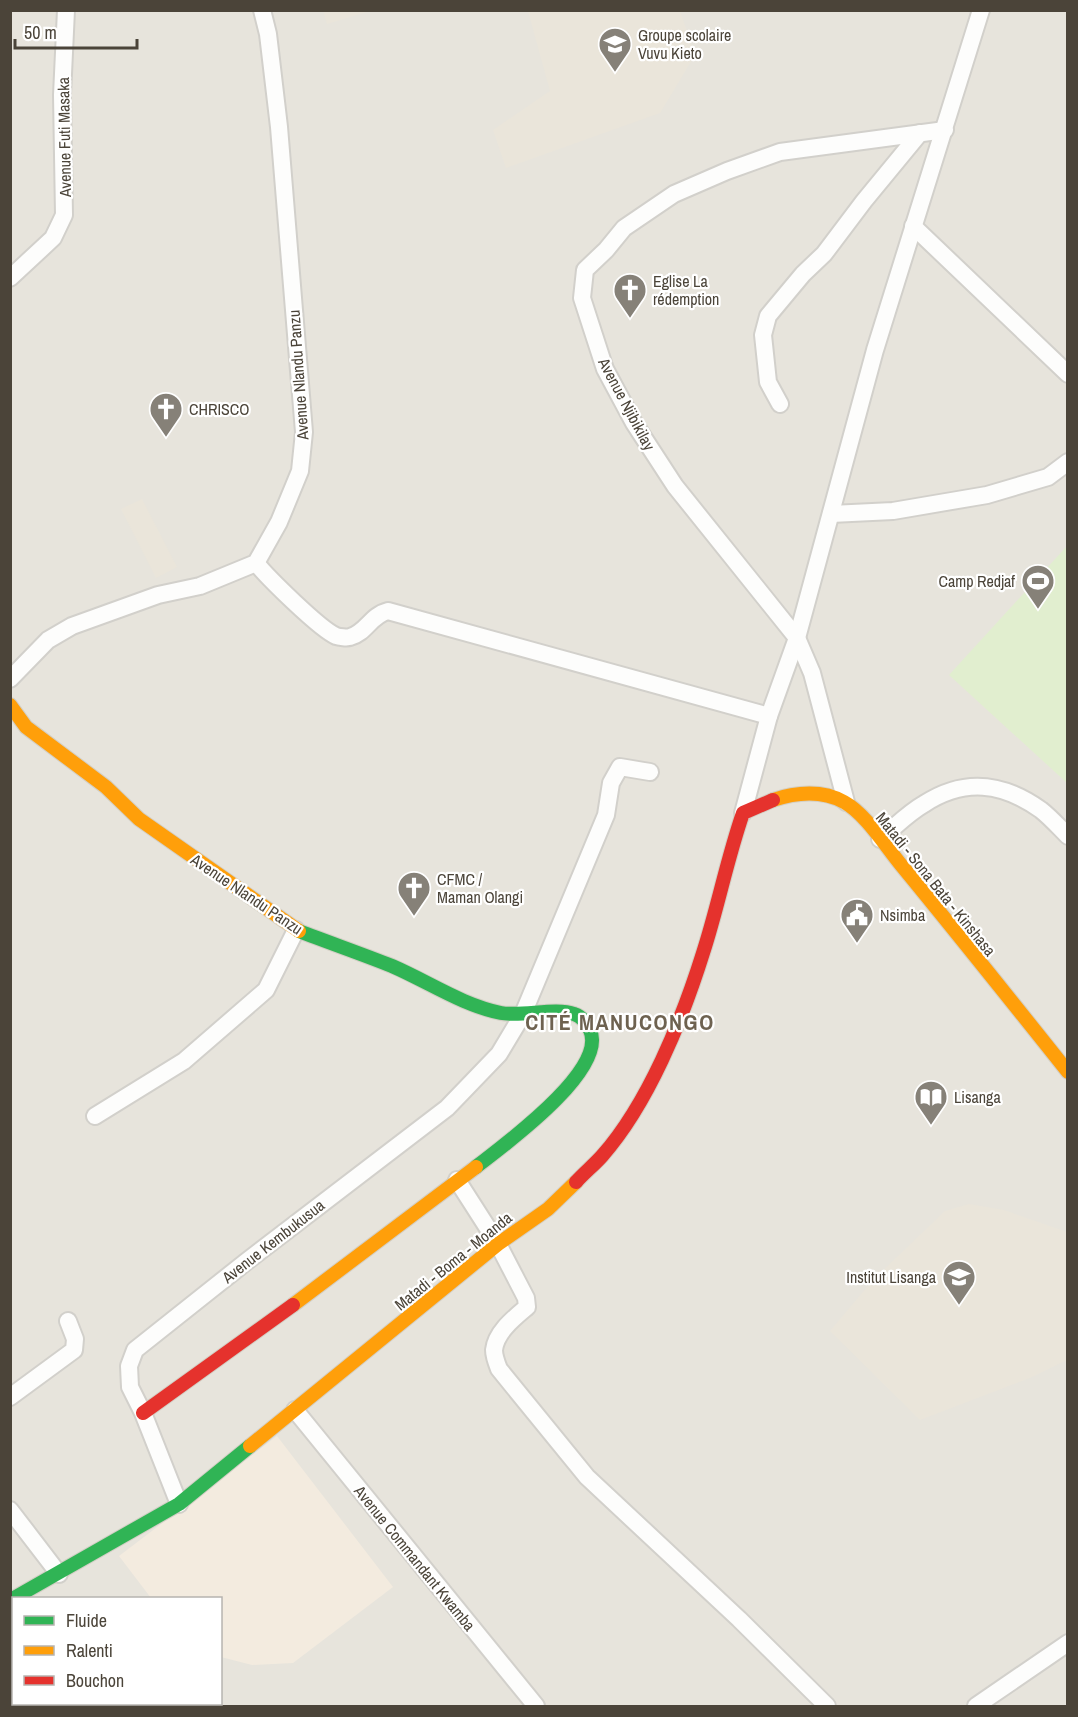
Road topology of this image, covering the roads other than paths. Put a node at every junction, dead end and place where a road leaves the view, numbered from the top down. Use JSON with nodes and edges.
{"nodes":[{"id":1,"x":66,"y":10,"type":"edge"},
{"id":2,"x":262,"y":10,"type":"edge"},
{"id":3,"x":981,"y":10,"type":"edge"},
{"id":4,"x":945,"y":130,"type":"junction"},
{"id":5,"x":920,"y":133,"type":"junction"},
{"id":6,"x":913,"y":226,"type":"junction"},
{"id":7,"x":10,"y":278,"type":"edge"},
{"id":8,"x":1068,"y":374,"type":"edge"},
{"id":9,"x":780,"y":404,"type":"dead end"},
{"id":10,"x":1068,"y":462,"type":"edge"},
{"id":11,"x":831,"y":514,"type":"junction"},
{"id":12,"x":256,"y":563,"type":"junction"},
{"id":13,"x":797,"y":638,"type":"junction"},
{"id":14,"x":10,"y":679,"type":"edge"},
{"id":15,"x":10,"y":705,"type":"edge"},
{"id":16,"x":768,"y":716,"type":"junction"},
{"id":17,"x":650,"y":772,"type":"dead end"},
{"id":18,"x":846,"y":802,"type":"junction"},
{"id":19,"x":743,"y":813,"type":"junction"},
{"id":20,"x":1068,"y":836,"type":"edge"},
{"id":21,"x":880,"y":839,"type":"junction"},
{"id":22,"x":296,"y":930,"type":"junction"},
{"id":23,"x":523,"y":1014,"type":"junction"},
{"id":24,"x":1068,"y":1072,"type":"edge"},
{"id":25,"x":95,"y":1116,"type":"dead end"},
{"id":26,"x":458,"y":1180,"type":"junction"},
{"id":27,"x":498,"y":1244,"type":"junction"},
{"id":28,"x":68,"y":1321,"type":"dead end"},
{"id":29,"x":10,"y":1398,"type":"edge"},
{"id":30,"x":295,"y":1410,"type":"junction"},
{"id":31,"x":143,"y":1413,"type":"junction"},
{"id":32,"x":179,"y":1504,"type":"junction"},
{"id":33,"x":10,"y":1510,"type":"edge"},
{"id":34,"x":59,"y":1574,"type":"junction"},
{"id":35,"x":17,"y":1597,"type":"edge"},
{"id":36,"x":1068,"y":1643,"type":"edge"},
{"id":37,"x":536,"y":1707,"type":"edge"},
{"id":38,"x":827,"y":1707,"type":"edge"},
{"id":39,"x":976,"y":1707,"type":"edge"}],
"edges":[{"from":1,"to":7,"type":"street","name":"Avenue Futi Masaka"},
{"from":2,"to":12,"type":"street","name":"Avenue Nlandu Panzu"},
{"from":3,"to":4,"type":"street"},
{"from":4,"to":5,"type":"street","name":"Avenue Njibikilay"},
{"from":4,"to":6,"type":"street"},
{"from":5,"to":9,"type":"street"},
{"from":5,"to":13,"type":"street","name":"Avenue Njibikilay"},
{"from":6,"to":8,"type":"street"},
{"from":6,"to":11,"type":"street"},
{"from":10,"to":11,"type":"street"},
{"from":11,"to":13,"type":"street"},
{"from":12,"to":14,"type":"street"},
{"from":12,"to":16,"type":"street"},
{"from":13,"to":16,"type":"street"},
{"from":13,"to":18,"type":"street","name":"Avenue Njibikilay"},
{"from":15,"to":22,"type":"main road","name":"Avenue Nlandu Panzu"},
{"from":16,"to":19,"type":"street"},
{"from":17,"to":23,"type":"street","name":"Avenue Kembukusua"},
{"from":18,"to":19,"type":"main road","name":"Matadi - Sona Bata - Kinshasa"},
{"from":18,"to":21,"type":"main road","name":"Matadi - Sona Bata - Kinshasa"},
{"from":19,"to":27,"type":"main road","name":"Matadi - Boma - Moanda"},
{"from":20,"to":21,"type":"street"},
{"from":21,"to":24,"type":"main road","name":"Matadi - Sona Bata - Kinshasa"},
{"from":22,"to":23,"type":"main road","name":"Avenue Nlandu Panzu"},
{"from":22,"to":25,"type":"street"},
{"from":23,"to":26,"type":"main road","name":"Avenue Nlandu Panzu"},
{"from":23,"to":31,"type":"street","name":"Avenue Kembukusua"},
{"from":26,"to":27,"type":"street"},
{"from":26,"to":31,"type":"main road"},
{"from":27,"to":30,"type":"main road","name":"Matadi - Boma - Moanda"},
{"from":27,"to":38,"type":"street"},
{"from":28,"to":29,"type":"street"},
{"from":30,"to":32,"type":"main road","name":"Matadi - Boma - Moanda"},
{"from":30,"to":37,"type":"street","name":"Avenue Commandant Kwamba"},
{"from":31,"to":32,"type":"street","name":"Avenue Kembukusua"},
{"from":32,"to":34,"type":"main road","name":"Matadi - Boma - Moanda"},
{"from":33,"to":34,"type":"street"},
{"from":34,"to":35,"type":"main road","name":"Matadi - Boma - Moanda"},
{"from":36,"to":39,"type":"street"}]}
